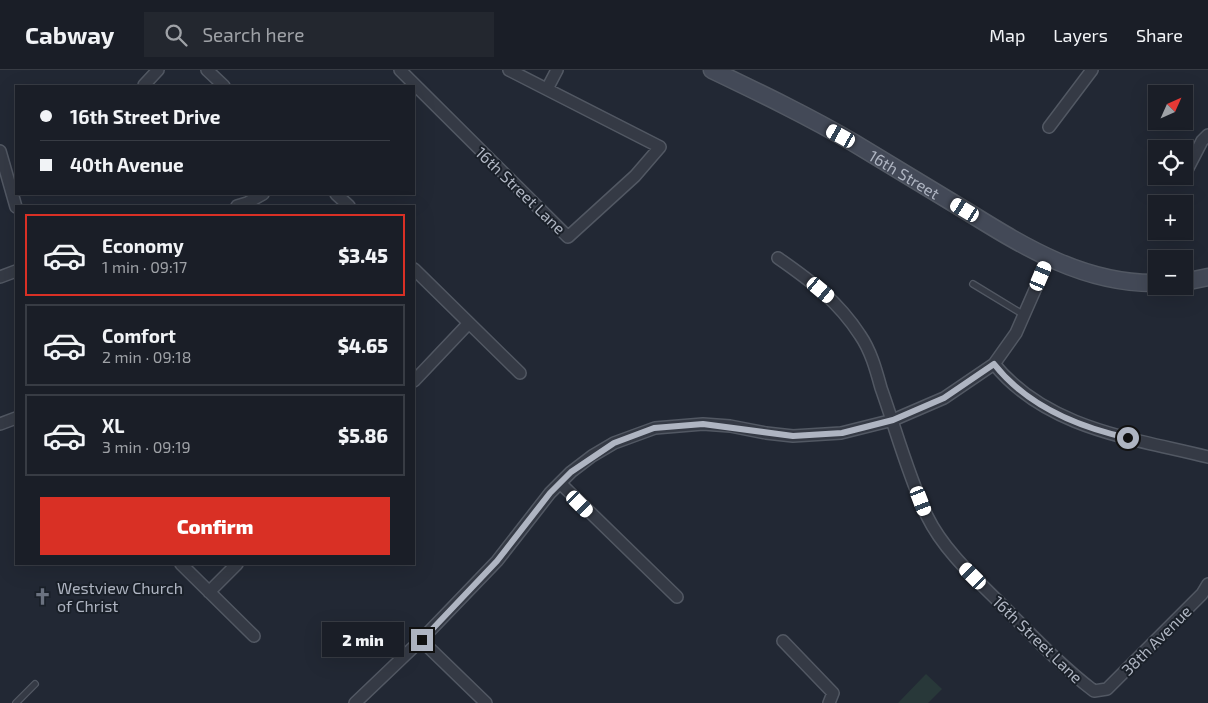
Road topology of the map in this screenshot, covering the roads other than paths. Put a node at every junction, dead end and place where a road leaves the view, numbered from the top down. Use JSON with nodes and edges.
{"nodes":[{"id":1,"x":158,"y":70,"type":"edge"},
{"id":2,"x":207,"y":70,"type":"edge"},
{"id":3,"x":400,"y":70,"type":"edge"},
{"id":4,"x":510,"y":70,"type":"edge"},
{"id":5,"x":557,"y":70,"type":"edge"},
{"id":6,"x":712,"y":70,"type":"edge"},
{"id":7,"x":1092,"y":70,"type":"edge"},
{"id":8,"x":144,"y":85,"type":"edge"},
{"id":9,"x":223,"y":85,"type":"edge"},
{"id":10,"x":547,"y":89,"type":"junction"},
{"id":11,"x":1049,"y":127,"type":"dead end"},
{"id":12,"x":1208,"y":135,"type":"edge"},
{"id":13,"x":0,"y":151,"type":"edge"},
{"id":14,"x":1193,"y":158,"type":"edge"},
{"id":15,"x":262,"y":195,"type":"edge"},
{"id":16,"x":337,"y":195,"type":"edge"},
{"id":17,"x":15,"y":205,"type":"edge"},
{"id":18,"x":240,"y":205,"type":"edge"},
{"id":19,"x":348,"y":205,"type":"edge"},
{"id":20,"x":778,"y":258,"type":"dead end"},
{"id":21,"x":1048,"y":258,"type":"junction"},
{"id":22,"x":415,"y":270,"type":"edge"},
{"id":23,"x":15,"y":272,"type":"edge"},
{"id":24,"x":0,"y":277,"type":"edge"},
{"id":25,"x":1208,"y":277,"type":"edge"},
{"id":26,"x":1193,"y":280,"type":"edge"},
{"id":27,"x":1148,"y":283,"type":"edge"},
{"id":28,"x":972,"y":284,"type":"dead end"},
{"id":29,"x":1024,"y":315,"type":"junction"},
{"id":30,"x":469,"y":323,"type":"junction"},
{"id":31,"x":994,"y":364,"type":"junction"},
{"id":32,"x":520,"y":373,"type":"dead end"},
{"id":33,"x":415,"y":380,"type":"edge"},
{"id":34,"x":15,"y":418,"type":"edge"},
{"id":35,"x":893,"y":420,"type":"junction"},
{"id":36,"x":0,"y":424,"type":"edge"},
{"id":37,"x":1208,"y":457,"type":"edge"},
{"id":38,"x":560,"y":483,"type":"junction"},
{"id":39,"x":182,"y":565,"type":"edge"},
{"id":40,"x":236,"y":565,"type":"edge"},
{"id":41,"x":1208,"y":584,"type":"edge"},
{"id":42,"x":209,"y":592,"type":"junction"},
{"id":43,"x":677,"y":597,"type":"dead end"},
{"id":44,"x":254,"y":636,"type":"dead end"},
{"id":45,"x":422,"y":640,"type":"junction"},
{"id":46,"x":783,"y":641,"type":"dead end"},
{"id":47,"x":35,"y":684,"type":"dead end"},
{"id":48,"x":1099,"y":690,"type":"joint"},
{"id":49,"x":16,"y":703,"type":"edge"},
{"id":50,"x":355,"y":703,"type":"edge"},
{"id":51,"x":486,"y":703,"type":"edge"},
{"id":52,"x":829,"y":703,"type":"edge"}],
"edges":[{"from":1,"to":8,"type":"street"},
{"from":2,"to":9,"type":"street"},
{"from":3,"to":10,"type":"street","name":"16th Street Lane"},
{"from":4,"to":10,"type":"street","name":"16th Street Lane"},
{"from":5,"to":10,"type":"street"},
{"from":6,"to":21,"type":"main road","name":"16th Street"},
{"from":7,"to":11,"type":"street"},
{"from":12,"to":14,"type":"street"},
{"from":13,"to":17,"type":"street"},
{"from":15,"to":18,"type":"street"},
{"from":16,"to":19,"type":"street"},
{"from":20,"to":35,"type":"street","name":"16th Street Lane"},
{"from":21,"to":27,"type":"main road","name":"16th Street"},
{"from":21,"to":29,"type":"street"},
{"from":22,"to":30,"type":"street"},
{"from":23,"to":24,"type":"street"},
{"from":25,"to":26,"type":"main road"},
{"from":28,"to":29,"type":"lane"},
{"from":29,"to":31,"type":"street"},
{"from":30,"to":32,"type":"street"},
{"from":30,"to":33,"type":"street"},
{"from":31,"to":35,"type":"street"},
{"from":31,"to":37,"type":"street"},
{"from":34,"to":36,"type":"street"},
{"from":35,"to":38,"type":"street"},
{"from":35,"to":48,"type":"street","name":"16th Street Lane"},
{"from":38,"to":43,"type":"street"},
{"from":38,"to":45,"type":"street"},
{"from":39,"to":42,"type":"street"},
{"from":40,"to":42,"type":"street"},
{"from":41,"to":48,"type":"street","name":"38th Avenue"},
{"from":42,"to":44,"type":"street"},
{"from":45,"to":50,"type":"street"},
{"from":45,"to":51,"type":"street"},
{"from":46,"to":52,"type":"street"},
{"from":47,"to":49,"type":"lane"}]}
